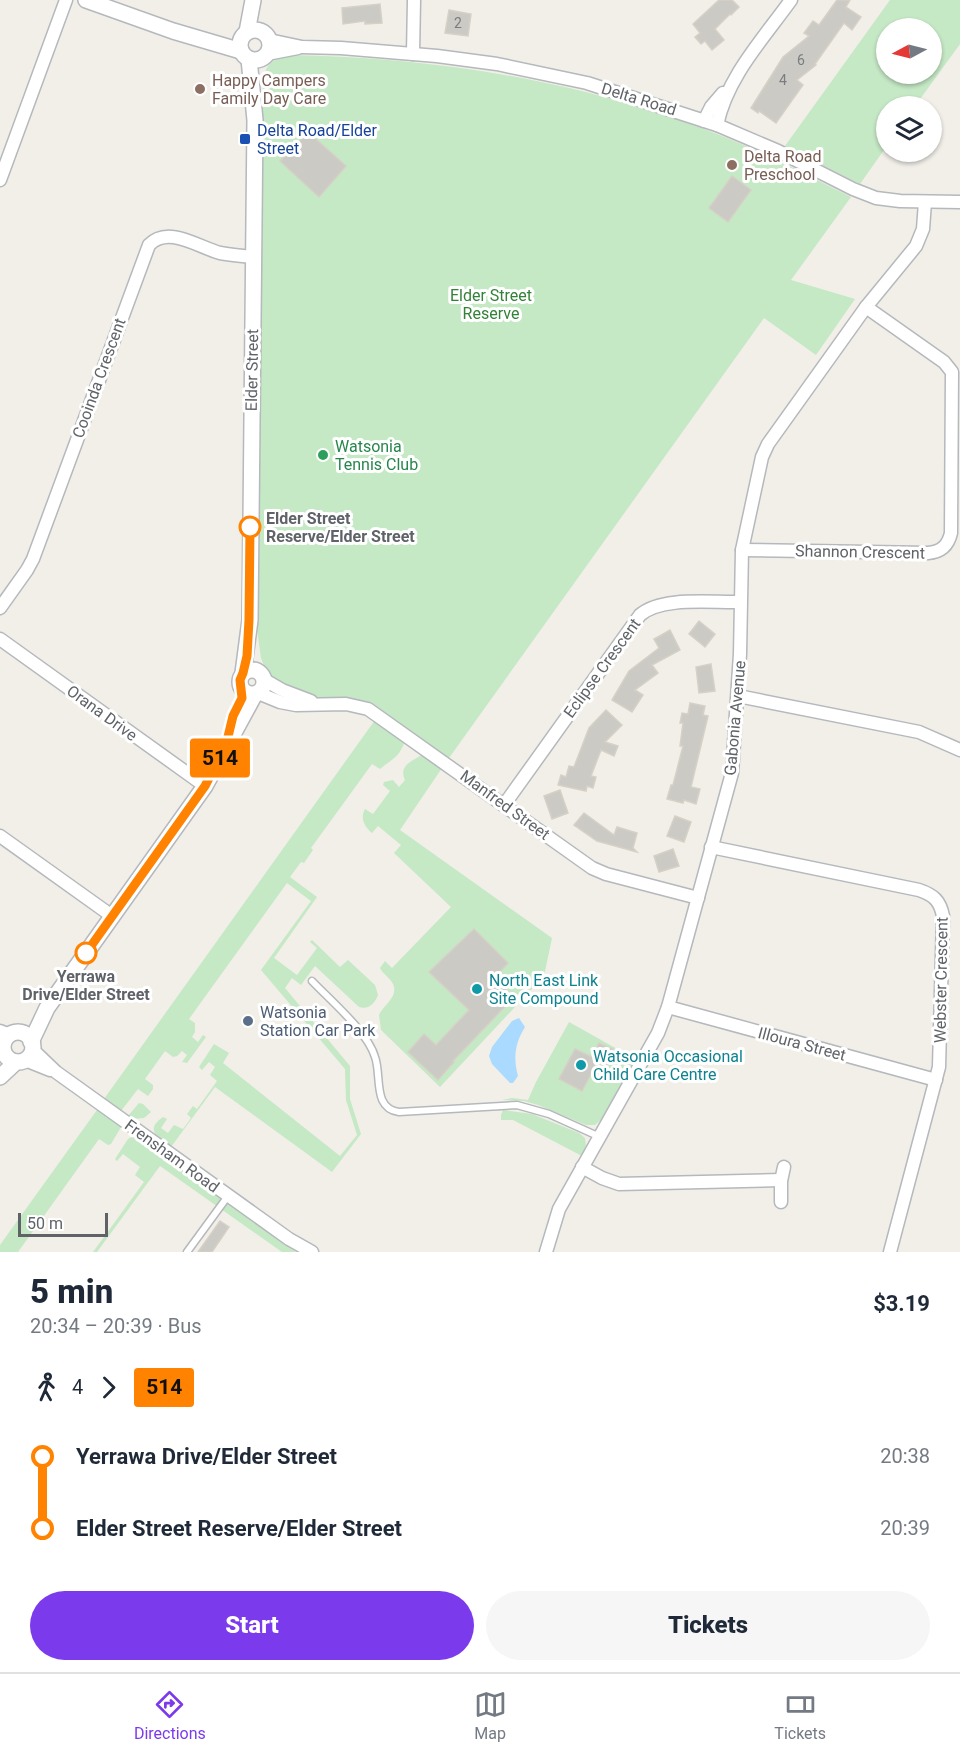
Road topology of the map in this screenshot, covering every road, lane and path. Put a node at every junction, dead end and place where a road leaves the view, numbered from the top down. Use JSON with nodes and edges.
{"nodes":[{"id":1,"x":66,"y":0,"type":"edge"},
{"id":2,"x":86,"y":0,"type":"edge"},
{"id":3,"x":256,"y":0,"type":"edge"},
{"id":4,"x":414,"y":0,"type":"edge"},
{"id":5,"x":791,"y":0,"type":"edge"},
{"id":6,"x":245,"y":34,"type":"junction"},
{"id":7,"x":209,"y":41,"type":"junction"},
{"id":8,"x":259,"y":49,"type":"junction"},
{"id":9,"x":413,"y":54,"type":"junction"},
{"id":10,"x":710,"y":123,"type":"junction"},
{"id":11,"x":0,"y":180,"type":"edge"},
{"id":12,"x":925,"y":202,"type":"junction"},
{"id":13,"x":960,"y":202,"type":"edge"},
{"id":14,"x":253,"y":257,"type":"junction"},
{"id":15,"x":866,"y":307,"type":"junction"},
{"id":16,"x":742,"y":550,"type":"junction"},
{"id":17,"x":741,"y":602,"type":"junction"},
{"id":18,"x":0,"y":608,"type":"edge"},
{"id":19,"x":249,"y":620,"type":"junction"},
{"id":20,"x":0,"y":639,"type":"edge"},
{"id":21,"x":256,"y":686,"type":"junction"},
{"id":22,"x":738,"y":696,"type":"junction"},
{"id":23,"x":960,"y":750,"type":"edge"},
{"id":24,"x":205,"y":786,"type":"junction"},
{"id":25,"x":504,"y":805,"type":"junction"},
{"id":26,"x":0,"y":836,"type":"edge"},
{"id":27,"x":711,"y":847,"type":"junction"},
{"id":28,"x":698,"y":898,"type":"junction"},
{"id":29,"x":112,"y":916,"type":"junction"},
{"id":30,"x":312,"y":981,"type":"dead end"},
{"id":31,"x":668,"y":1007,"type":"junction"},
{"id":32,"x":13,"y":1047,"type":"edge"},
{"id":33,"x":0,"y":1077,"type":"edge"},
{"id":34,"x":936,"y":1080,"type":"junction"},
{"id":35,"x":600,"y":1137,"type":"junction"},
{"id":36,"x":582,"y":1167,"type":"junction"},
{"id":37,"x":228,"y":1196,"type":"junction"},
{"id":38,"x":781,"y":1202,"type":"dead end"},
{"id":39,"x":289,"y":1239,"type":"junction"},
{"id":40,"x":187,"y":1252,"type":"edge"},
{"id":41,"x":303,"y":1252,"type":"edge"},
{"id":42,"x":312,"y":1252,"type":"edge"},
{"id":43,"x":546,"y":1252,"type":"edge"},
{"id":44,"x":890,"y":1252,"type":"edge"}],
"edges":[{"from":1,"to":11,"type":"street"},
{"from":2,"to":7,"type":"street","name":"Delta Road"},
{"from":3,"to":6,"type":"street","name":"Elder Street"},
{"from":3,"to":8,"type":"street","name":"Elder Street"},
{"from":4,"to":9,"type":"street"},
{"from":5,"to":10,"type":"street"},
{"from":6,"to":7,"type":"street","name":"Delta Road"},
{"from":6,"to":8,"type":"street","name":"Elder Street"},
{"from":7,"to":8,"type":"street","name":"Delta Road"},
{"from":8,"to":9,"type":"street","name":"Delta Road"},
{"from":8,"to":14,"type":"street","name":"Elder Street"},
{"from":9,"to":10,"type":"street","name":"Delta Road"},
{"from":10,"to":12,"type":"street","name":"Delta Road"},
{"from":12,"to":13,"type":"street","name":"Delta Road"},
{"from":12,"to":15,"type":"street","name":"Gabonia Avenue"},
{"from":14,"to":18,"type":"street","name":"Cooinda Crescent"},
{"from":14,"to":19,"type":"street","name":"Elder Street"},
{"from":15,"to":16,"type":"street","name":"Gabonia Avenue"},
{"from":15,"to":16,"type":"street","name":"Shannon Crescent"},
{"from":16,"to":17,"type":"street","name":"Gabonia Avenue"},
{"from":17,"to":22,"type":"street","name":"Gabonia Avenue"},
{"from":17,"to":25,"type":"street","name":"Eclipse Crescent"},
{"from":19,"to":21,"type":"street","name":"Elder Street"},
{"from":19,"to":21,"type":"street","name":"Elder Street"},
{"from":20,"to":24,"type":"street","name":"Orana Drive"},
{"from":21,"to":24,"type":"street"},
{"from":21,"to":25,"type":"street","name":"Manfred Street"},
{"from":22,"to":23,"type":"street"},
{"from":22,"to":27,"type":"street","name":"Gabonia Avenue"},
{"from":24,"to":29,"type":"street"},
{"from":25,"to":28,"type":"street","name":"Manfred Street"},
{"from":26,"to":29,"type":"street"},
{"from":27,"to":28,"type":"street","name":"Gabonia Avenue"},
{"from":27,"to":34,"type":"street","name":"Webster Crescent"},
{"from":28,"to":31,"type":"street","name":"Gabonia Avenue"},
{"from":29,"to":32,"type":"street"},
{"from":30,"to":35,"type":"lane"},
{"from":31,"to":34,"type":"street","name":"Illoura Street"},
{"from":31,"to":35,"type":"street","name":"Gabonia Avenue"},
{"from":32,"to":33,"type":"street"},
{"from":32,"to":37,"type":"street","name":"Frensham Road"},
{"from":34,"to":44,"type":"street","name":"Webster Crescent"},
{"from":35,"to":36,"type":"street","name":"Gabonia Avenue"},
{"from":36,"to":38,"type":"street"},
{"from":36,"to":43,"type":"street","name":"Gabonia Avenue"},
{"from":37,"to":39,"type":"street","name":"Frensham Road"},
{"from":37,"to":40,"type":"lane"},
{"from":39,"to":41,"type":"street","name":"Frensham Road"},
{"from":39,"to":42,"type":"street","name":"Frensham Road"}]}
